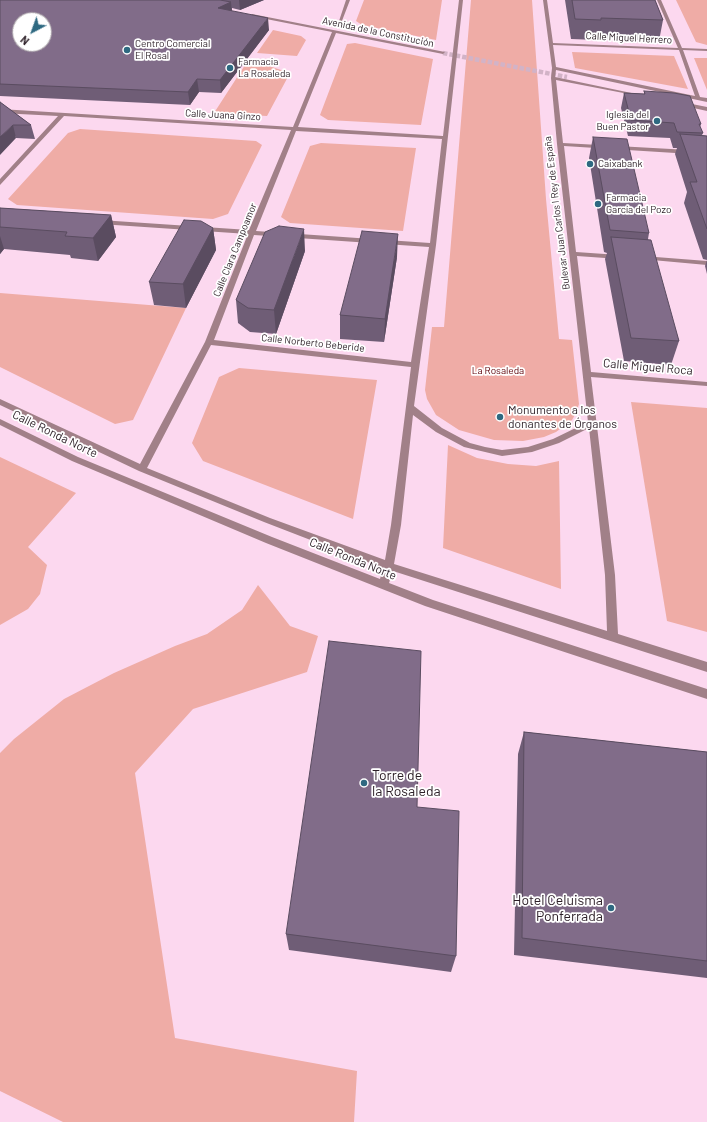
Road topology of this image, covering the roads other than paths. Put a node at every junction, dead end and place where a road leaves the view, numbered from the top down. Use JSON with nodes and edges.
{"nodes":[{"id":1,"x":348,"y":0,"type":"edge"},
{"id":2,"x":461,"y":0,"type":"edge"},
{"id":3,"x":546,"y":0,"type":"edge"},
{"id":4,"x":659,"y":0,"type":"edge"},
{"id":5,"x":251,"y":10,"type":"dead end"},
{"id":6,"x":245,"y":14,"type":"edge"},
{"id":7,"x":301,"y":22,"type":"junction"},
{"id":8,"x":338,"y":26,"type":"junction"},
{"id":9,"x":359,"y":30,"type":"dead end"},
{"id":10,"x":334,"y":33,"type":"junction"},
{"id":11,"x":551,"y":44,"type":"junction"},
{"id":12,"x":681,"y":50,"type":"junction"},
{"id":13,"x":707,"y":50,"type":"edge"},
{"id":14,"x":443,"y":51,"type":"tunnel mouth"},
{"id":15,"x":453,"y":58,"type":"junction"},
{"id":16,"x":554,"y":68,"type":"junction"},
{"id":17,"x":553,"y":78,"type":"junction"},
{"id":18,"x":645,"y":97,"type":"edge"},
{"id":19,"x":698,"y":98,"type":"junction"},
{"id":20,"x":707,"y":102,"type":"edge"},
{"id":21,"x":676,"y":103,"type":"edge"},
{"id":22,"x":707,"y":108,"type":"edge"},
{"id":23,"x":0,"y":111,"type":"edge"},
{"id":24,"x":62,"y":115,"type":"junction"},
{"id":25,"x":295,"y":128,"type":"junction"},
{"id":26,"x":445,"y":138,"type":"junction"},
{"id":27,"x":560,"y":144,"type":"junction"},
{"id":28,"x":707,"y":153,"type":"edge"},
{"id":29,"x":0,"y":184,"type":"edge"},
{"id":30,"x":93,"y":221,"type":"edge"},
{"id":31,"x":252,"y":232,"type":"junction"},
{"id":32,"x":433,"y":245,"type":"junction"},
{"id":33,"x":573,"y":254,"type":"junction"},
{"id":34,"x":630,"y":257,"type":"edge"},
{"id":35,"x":638,"y":258,"type":"edge"},
{"id":36,"x":707,"y":262,"type":"edge"},
{"id":37,"x":209,"y":342,"type":"junction"},
{"id":38,"x":415,"y":365,"type":"junction"},
{"id":39,"x":587,"y":374,"type":"junction"},
{"id":40,"x":707,"y":384,"type":"edge"},
{"id":41,"x":0,"y":402,"type":"edge"},
{"id":42,"x":410,"y":407,"type":"junction"},
{"id":43,"x":0,"y":422,"type":"edge"},
{"id":44,"x":593,"y":423,"type":"junction"},
{"id":45,"x":142,"y":469,"type":"junction"},
{"id":46,"x":389,"y":566,"type":"junction"},
{"id":47,"x":383,"y":585,"type":"junction"},
{"id":48,"x":613,"y":638,"type":"junction"},
{"id":49,"x":707,"y":667,"type":"edge"},
{"id":50,"x":707,"y":694,"type":"edge"}],
"edges":[{"from":1,"to":8,"type":"street"},
{"from":2,"to":15,"type":"street"},
{"from":3,"to":11,"type":"street","name":"Bulevar Juan Carlos I Rey de España"},
{"from":4,"to":12,"type":"street"},
{"from":5,"to":7,"type":"street","name":"Avenida de la Constitución"},
{"from":6,"to":7,"type":"street","name":"Avenida de la Constitución"},
{"from":7,"to":8,"type":"street","name":"Avenida de la Constitución"},
{"from":7,"to":10,"type":"street","name":"Avenida de la Constitución"},
{"from":7,"to":14,"type":"street","name":"Avenida de la Constitución"},
{"from":8,"to":9,"type":"street","name":"Avenida de la Constitución"},
{"from":10,"to":15,"type":"street","name":"Avenida de la Constitución"},
{"from":10,"to":25,"type":"street","name":"Calle Clara Campoamor"},
{"from":11,"to":12,"type":"street","name":"Calle Miguel Herrero"},
{"from":11,"to":16,"type":"street","name":"Bulevar Juan Carlos I Rey de España"},
{"from":12,"to":13,"type":"street","name":"Calle Miguel Herrero"},
{"from":12,"to":19,"type":"street"},
{"from":15,"to":26,"type":"street"},
{"from":16,"to":17,"type":"street","name":"Bulevar Juan Carlos I Rey de España"},
{"from":16,"to":19,"type":"street"},
{"from":17,"to":18,"type":"street"},
{"from":17,"to":27,"type":"street","name":"Bulevar Juan Carlos I Rey de España"},
{"from":19,"to":20,"type":"street"},
{"from":20,"to":22,"type":"street"},
{"from":21,"to":22,"type":"street"},
{"from":23,"to":24,"type":"street","name":"Calle Juana Ginzo"},
{"from":24,"to":25,"type":"street","name":"Calle Juana Ginzo"},
{"from":24,"to":29,"type":"street"},
{"from":25,"to":26,"type":"street","name":"Calle Juana Ginzo"},
{"from":25,"to":31,"type":"street","name":"Calle Clara Campoamor"},
{"from":26,"to":32,"type":"street"},
{"from":27,"to":28,"type":"street"},
{"from":27,"to":33,"type":"street","name":"Bulevar Juan Carlos I Rey de España"},
{"from":30,"to":31,"type":"street"},
{"from":31,"to":32,"type":"street"},
{"from":31,"to":37,"type":"street","name":"Calle Clara Campoamor"},
{"from":32,"to":38,"type":"street"},
{"from":33,"to":34,"type":"street"},
{"from":33,"to":39,"type":"street","name":"Bulevar Juan Carlos I Rey de España"},
{"from":35,"to":36,"type":"street"},
{"from":37,"to":38,"type":"street","name":"Calle Norberto Beberide"},
{"from":37,"to":45,"type":"street","name":"Calle Clara Campoamor"},
{"from":38,"to":42,"type":"street"},
{"from":39,"to":40,"type":"street","name":"Calle Miguel Roca"},
{"from":39,"to":44,"type":"street","name":"Bulevar Juan Carlos I Rey de España"},
{"from":41,"to":45,"type":"street","name":"Calle Ronda Norte"},
{"from":42,"to":44,"type":"street"},
{"from":42,"to":46,"type":"street"},
{"from":43,"to":47,"type":"street","name":"Calle Ronda Norte"},
{"from":44,"to":48,"type":"street","name":"Bulevar Juan Carlos I Rey de España"},
{"from":45,"to":46,"type":"street","name":"Calle Ronda Norte"},
{"from":46,"to":47,"type":"street"},
{"from":46,"to":48,"type":"street","name":"Calle Ronda Norte"},
{"from":47,"to":50,"type":"street","name":"Calle Ronda Norte"},
{"from":48,"to":49,"type":"street","name":"Calle Ronda Norte"}]}
